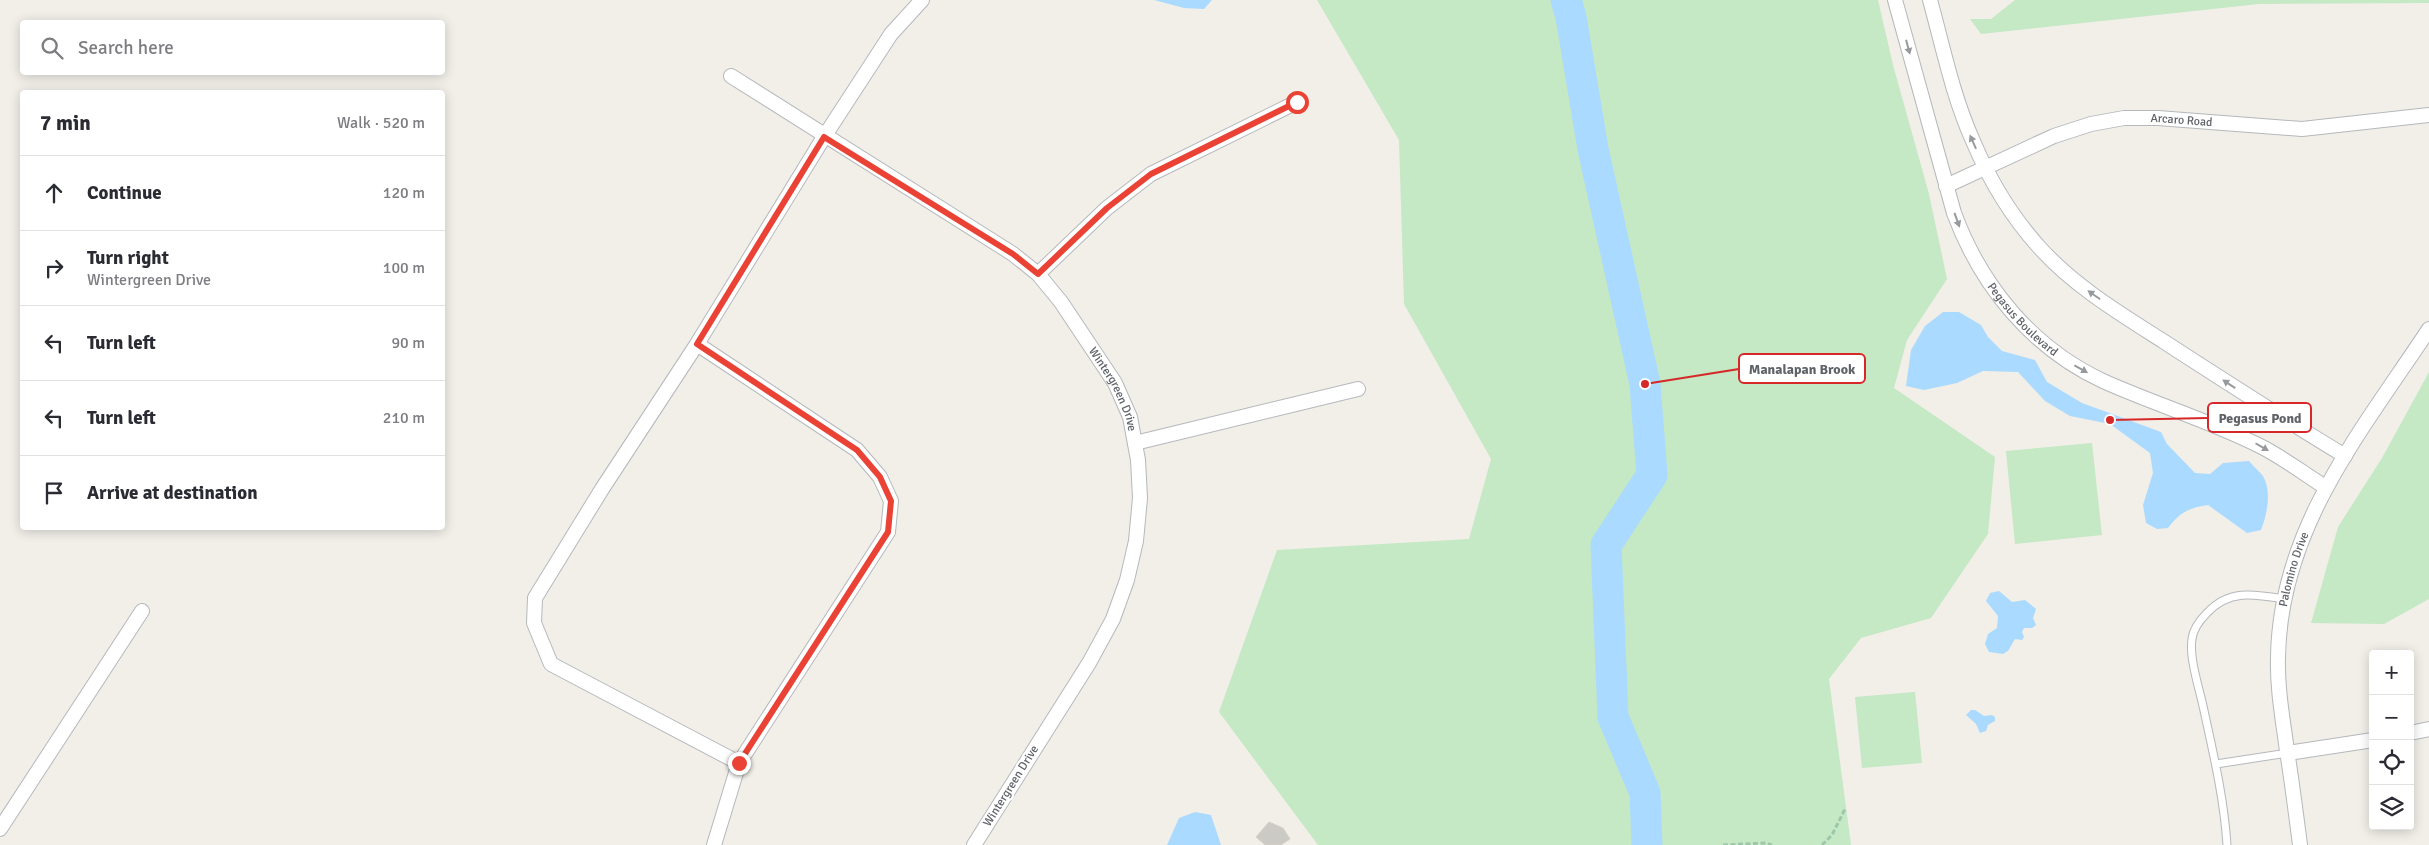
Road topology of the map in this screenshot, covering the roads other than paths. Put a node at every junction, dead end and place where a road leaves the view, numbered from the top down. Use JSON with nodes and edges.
{"nodes":[{"id":1,"x":922,"y":0,"type":"edge"},
{"id":2,"x":1895,"y":0,"type":"edge"},
{"id":3,"x":1930,"y":0,"type":"edge"},
{"id":4,"x":730,"y":76,"type":"dead end"},
{"id":5,"x":1297,"y":102,"type":"dead end"},
{"id":6,"x":2429,"y":115,"type":"edge"},
{"id":7,"x":824,"y":137,"type":"junction"},
{"id":8,"x":1986,"y":167,"type":"junction"},
{"id":9,"x":1946,"y":186,"type":"junction"},
{"id":10,"x":1038,"y":274,"type":"junction"},
{"id":11,"x":2429,"y":329,"type":"edge"},
{"id":12,"x":697,"y":344,"type":"junction"},
{"id":13,"x":1358,"y":389,"type":"dead end"},
{"id":14,"x":1135,"y":443,"type":"junction"},
{"id":15,"x":2345,"y":456,"type":"junction"},
{"id":16,"x":2325,"y":487,"type":"junction"},
{"id":17,"x":2284,"y":599,"type":"junction"},
{"id":18,"x":142,"y":611,"type":"dead end"},
{"id":19,"x":2429,"y":729,"type":"edge"},
{"id":20,"x":2414,"y":733,"type":"edge"},
{"id":21,"x":2369,"y":741,"type":"edge"},
{"id":22,"x":2288,"y":752,"type":"junction"},
{"id":23,"x":739,"y":763,"type":"junction"},
{"id":24,"x":2216,"y":764,"type":"junction"},
{"id":25,"x":0,"y":829,"type":"edge"},
{"id":26,"x":714,"y":845,"type":"edge"},
{"id":27,"x":974,"y":845,"type":"edge"},
{"id":28,"x":2227,"y":845,"type":"edge"},
{"id":29,"x":2300,"y":845,"type":"edge"}],
"edges":[{"from":1,"to":7,"type":"street"},
{"from":2,"to":9,"type":"street","name":"Pegasus Boulevard","one_way":true},
{"from":8,"to":3,"type":"street","one_way":true},
{"from":4,"to":7,"type":"street","name":"Wintergreen Drive"},
{"from":5,"to":10,"type":"street"},
{"from":6,"to":8,"type":"street","name":"Arcaro Road"},
{"from":7,"to":10,"type":"street","name":"Wintergreen Drive"},
{"from":7,"to":12,"type":"street"},
{"from":8,"to":9,"type":"street","name":"Arcaro Road"},
{"from":15,"to":8,"type":"street","one_way":true},
{"from":9,"to":16,"type":"street","name":"Pegasus Boulevard","one_way":true},
{"from":10,"to":14,"type":"street","name":"Wintergreen Drive"},
{"from":11,"to":15,"type":"street","name":"Palomino Drive"},
{"from":12,"to":23,"type":"street"},
{"from":12,"to":23,"type":"street"},
{"from":13,"to":14,"type":"street"},
{"from":14,"to":27,"type":"street","name":"Wintergreen Drive"},
{"from":15,"to":16,"type":"street","name":"Palomino Drive"},
{"from":16,"to":17,"type":"street","name":"Palomino Drive"},
{"from":17,"to":22,"type":"street","name":"Palomino Drive"},
{"from":17,"to":24,"type":"lane"},
{"from":18,"to":25,"type":"street"},
{"from":19,"to":20,"type":"street"},
{"from":21,"to":22,"type":"street"},
{"from":22,"to":24,"type":"lane"},
{"from":22,"to":29,"type":"street","name":"Palomino Drive"},
{"from":23,"to":26,"type":"street"},
{"from":24,"to":28,"type":"lane"}]}
